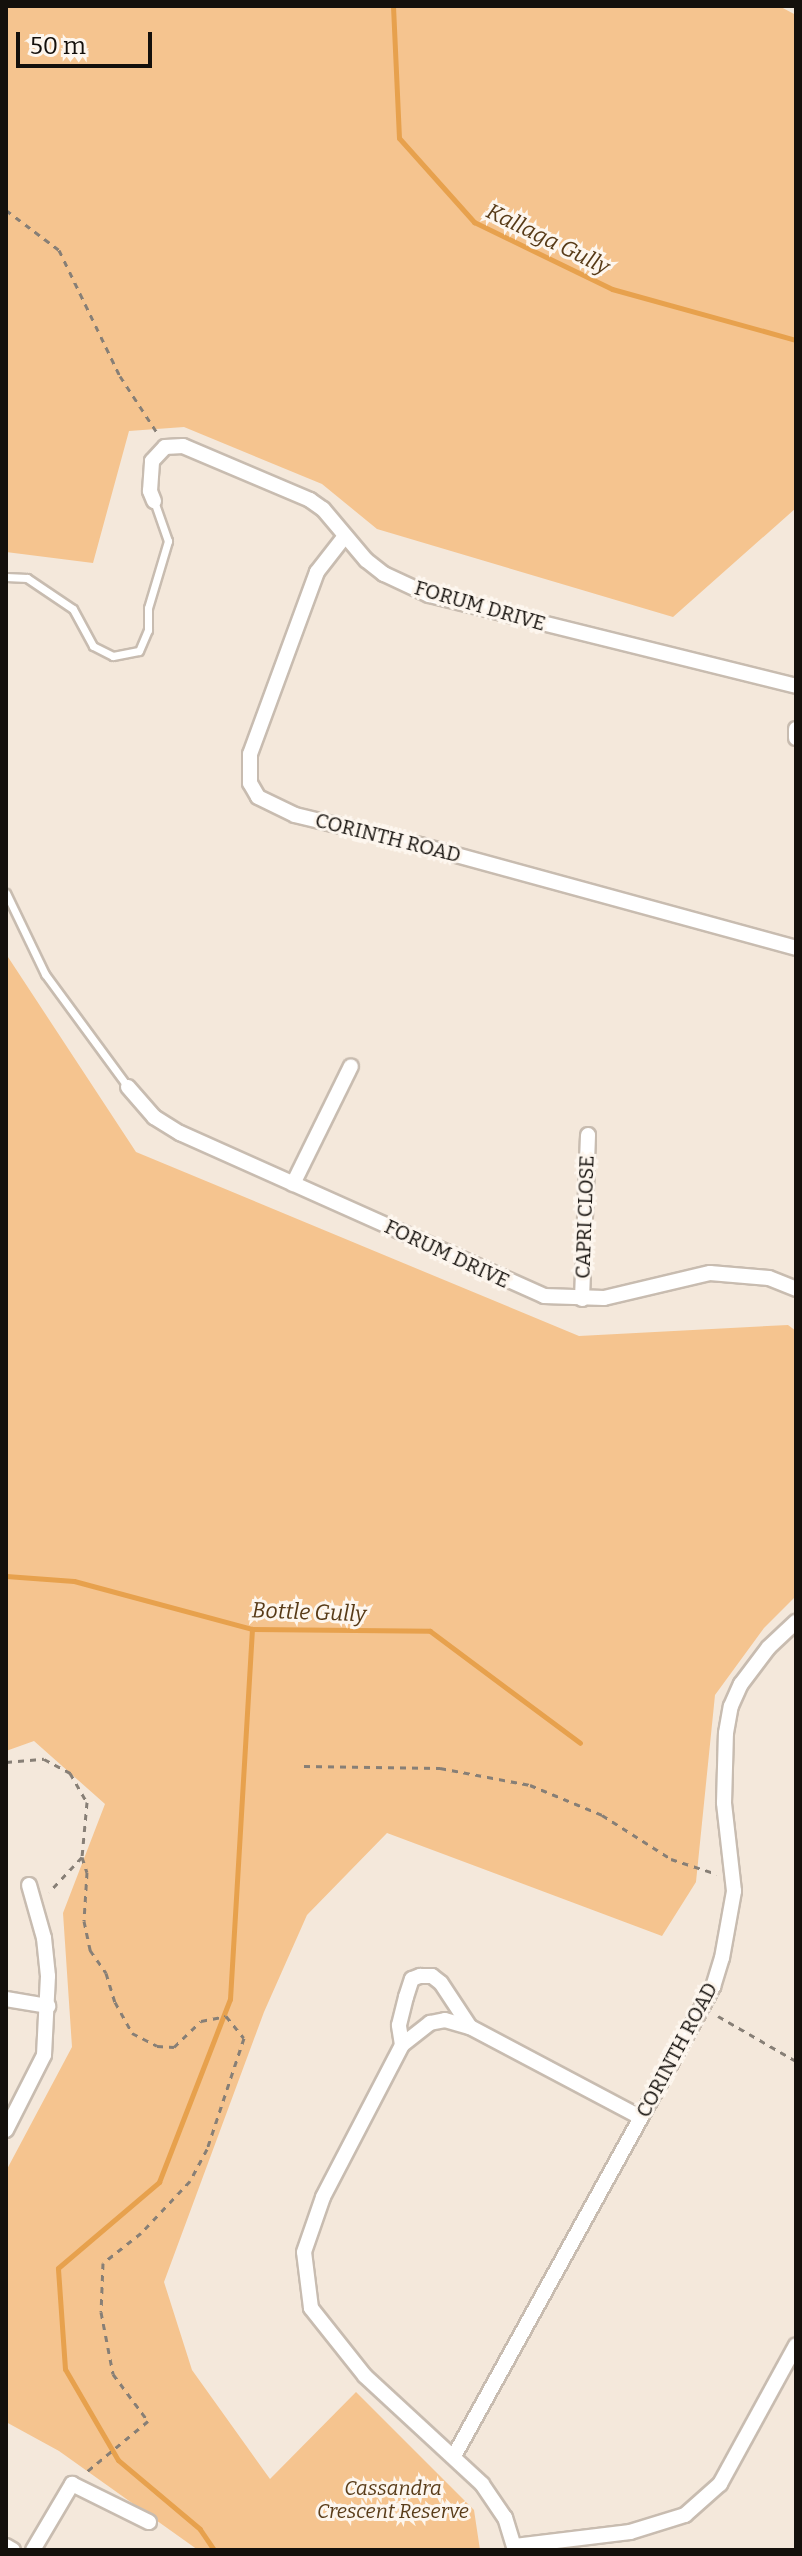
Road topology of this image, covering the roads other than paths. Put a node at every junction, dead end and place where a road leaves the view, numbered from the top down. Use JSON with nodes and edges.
{"nodes":[{"id":1,"x":154,"y":501,"type":"joint"},
{"id":2,"x":345,"y":536,"type":"junction"},
{"id":3,"x":6,"y":577,"type":"edge"},
{"id":4,"x":796,"y":686,"type":"edge"},
{"id":5,"x":796,"y":729,"type":"edge"},
{"id":6,"x":796,"y":738,"type":"edge"},
{"id":7,"x":6,"y":893,"type":"edge"},
{"id":8,"x":796,"y":948,"type":"edge"},
{"id":9,"x":351,"y":1066,"type":"dead end"},
{"id":10,"x":128,"y":1087,"type":"joint"},
{"id":11,"x":588,"y":1135,"type":"dead end"},
{"id":12,"x":293,"y":1184,"type":"junction"},
{"id":13,"x":796,"y":1289,"type":"edge"},
{"id":14,"x":582,"y":1299,"type":"junction"},
{"id":15,"x":796,"y":1622,"type":"edge"},
{"id":16,"x":29,"y":1885,"type":"dead end"},
{"id":17,"x":6,"y":1999,"type":"edge"},
{"id":18,"x":48,"y":2006,"type":"junction"},
{"id":19,"x":470,"y":2027,"type":"junction"},
{"id":20,"x":402,"y":2045,"type":"junction"},
{"id":21,"x":640,"y":2117,"type":"junction"},
{"id":22,"x":6,"y":2130,"type":"edge"},
{"id":23,"x":796,"y":2345,"type":"edge"},
{"id":24,"x":454,"y":2456,"type":"junction"},
{"id":25,"x":149,"y":2522,"type":"dead end"},
{"id":26,"x":6,"y":2546,"type":"edge"},
{"id":27,"x":515,"y":2548,"type":"edge"},
{"id":28,"x":13,"y":2550,"type":"edge"},
{"id":29,"x":33,"y":2550,"type":"edge"}],
"edges":[{"from":1,"to":2,"type":"street","name":"FORUM DRIVE"},
{"from":1,"to":3,"type":"lane"},
{"from":2,"to":4,"type":"street","name":"FORUM DRIVE"},
{"from":2,"to":8,"type":"street","name":"CORINTH ROAD"},
{"from":5,"to":6,"type":"street"},
{"from":7,"to":10,"type":"lane"},
{"from":9,"to":12,"type":"street"},
{"from":10,"to":12,"type":"street","name":"FORUM DRIVE"},
{"from":11,"to":14,"type":"street","name":"CAPRI CLOSE"},
{"from":12,"to":14,"type":"street","name":"FORUM DRIVE"},
{"from":13,"to":14,"type":"street","name":"FORUM DRIVE"},
{"from":15,"to":21,"type":"street","name":"CORINTH ROAD"},
{"from":16,"to":18,"type":"street"},
{"from":17,"to":18,"type":"street"},
{"from":18,"to":22,"type":"street"},
{"from":19,"to":20,"type":"street"},
{"from":19,"to":20,"type":"street"},
{"from":19,"to":21,"type":"street"},
{"from":20,"to":24,"type":"street"},
{"from":21,"to":24,"type":"street","name":"CORINTH ROAD"},
{"from":23,"to":27,"type":"street"},
{"from":24,"to":27,"type":"street"},
{"from":25,"to":29,"type":"street"},
{"from":26,"to":28,"type":"street"}]}
